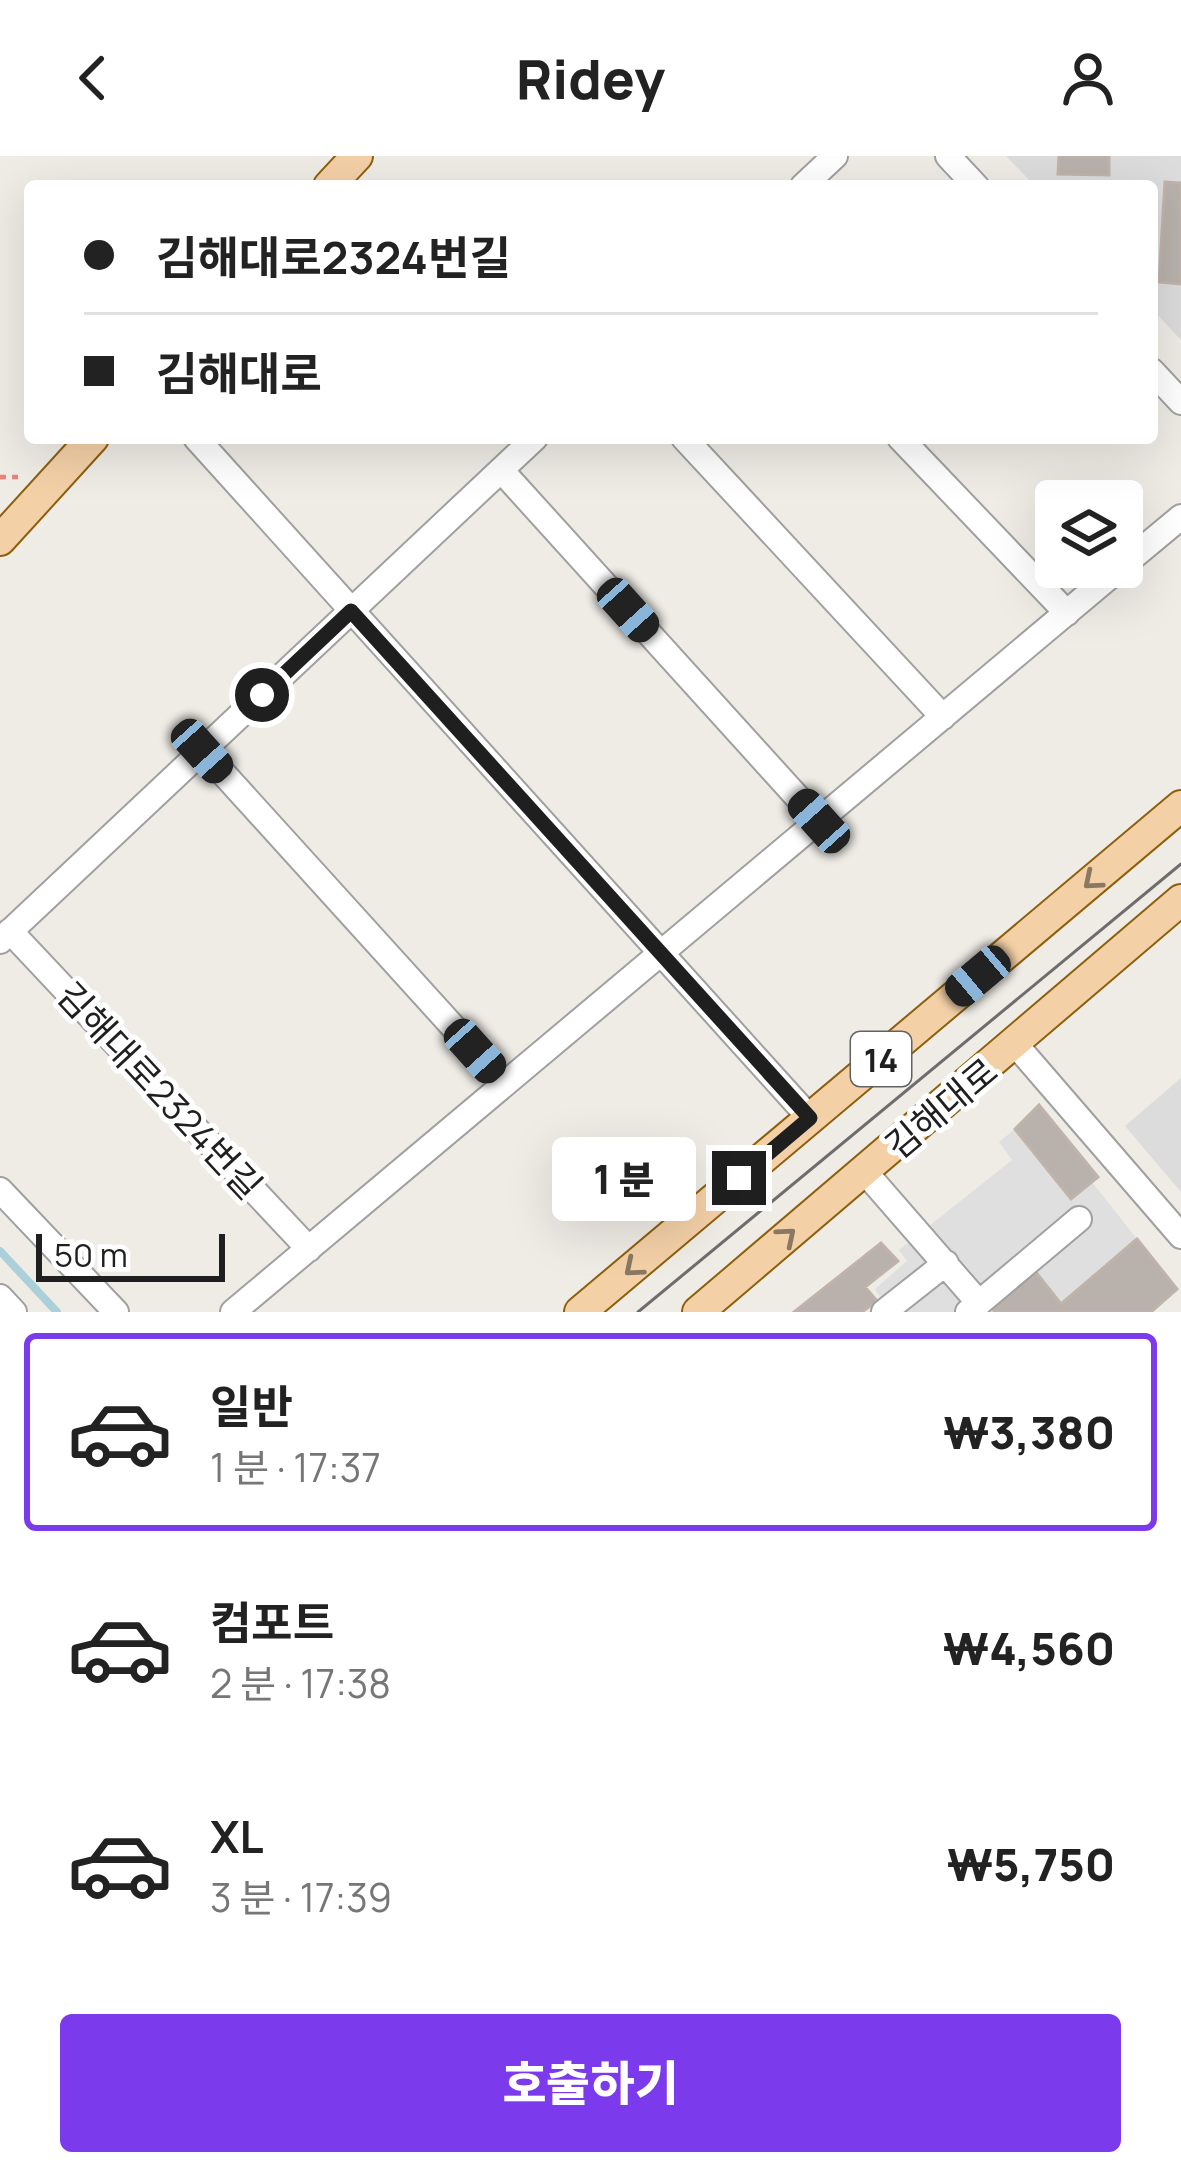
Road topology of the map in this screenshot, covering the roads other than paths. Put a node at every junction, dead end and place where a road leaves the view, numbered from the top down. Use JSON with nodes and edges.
{"nodes":[{"id":1,"x":357,"y":156,"type":"edge"},
{"id":2,"x":836,"y":156,"type":"edge"},
{"id":3,"x":948,"y":156,"type":"edge"},
{"id":4,"x":335,"y":180,"type":"edge"},
{"id":5,"x":810,"y":180,"type":"edge"},
{"id":6,"x":970,"y":180,"type":"edge"},
{"id":7,"x":1158,"y":377,"type":"edge"},
{"id":8,"x":1181,"y":402,"type":"edge"},
{"id":9,"x":88,"y":444,"type":"edge"},
{"id":10,"x":201,"y":444,"type":"edge"},
{"id":11,"x":529,"y":444,"type":"edge"},
{"id":12,"x":690,"y":444,"type":"edge"},
{"id":13,"x":906,"y":444,"type":"edge"},
{"id":14,"x":501,"y":470,"type":"junction"},
{"id":15,"x":1181,"y":517,"type":"edge"},
{"id":16,"x":0,"y":540,"type":"edge"},
{"id":17,"x":1143,"y":549,"type":"edge"},
{"id":18,"x":1096,"y":588,"type":"edge"},
{"id":19,"x":351,"y":611,"type":"junction"},
{"id":20,"x":1066,"y":613,"type":"junction"},
{"id":21,"x":943,"y":717,"type":"junction"},
{"id":22,"x":202,"y":751,"type":"junction"},
{"id":23,"x":1181,"y":806,"type":"edge"},
{"id":24,"x":819,"y":821,"type":"junction"},
{"id":25,"x":1181,"y":900,"type":"edge"},
{"id":26,"x":5,"y":936,"type":"edge"},
{"id":27,"x":662,"y":952,"type":"junction"},
{"id":28,"x":1016,"y":1045,"type":"junction"},
{"id":29,"x":505,"y":1084,"type":"junction"},
{"id":30,"x":810,"y":1118,"type":"junction"},
{"id":31,"x":865,"y":1172,"type":"junction"},
{"id":32,"x":0,"y":1190,"type":"edge"},
{"id":33,"x":1079,"y":1219,"type":"dead end"},
{"id":34,"x":1181,"y":1236,"type":"edge"},
{"id":35,"x":309,"y":1249,"type":"junction"},
{"id":36,"x":946,"y":1263,"type":"junction"},
{"id":37,"x":0,"y":1297,"type":"edge"},
{"id":38,"x":973,"y":1308,"type":"edge"},
{"id":39,"x":14,"y":1312,"type":"edge"},
{"id":40,"x":116,"y":1312,"type":"edge"},
{"id":41,"x":233,"y":1312,"type":"edge"},
{"id":42,"x":580,"y":1312,"type":"edge"},
{"id":43,"x":698,"y":1312,"type":"edge"},
{"id":44,"x":884,"y":1312,"type":"edge"}],
"edges":[{"from":1,"to":4,"type":"main road"},
{"from":2,"to":5,"type":"street"},
{"from":3,"to":6,"type":"street"},
{"from":7,"to":8,"type":"street"},
{"from":9,"to":16,"type":"main road"},
{"from":10,"to":19,"type":"street"},
{"from":11,"to":14,"type":"street","name":"김해대로2324번길"},
{"from":12,"to":21,"type":"street"},
{"from":13,"to":20,"type":"street"},
{"from":14,"to":19,"type":"street","name":"김해대로2324번길"},
{"from":14,"to":24,"type":"street"},
{"from":15,"to":17,"type":"street"},
{"from":18,"to":20,"type":"street"},
{"from":19,"to":22,"type":"street","name":"김해대로2324번길"},
{"from":19,"to":27,"type":"street"},
{"from":20,"to":21,"type":"street"},
{"from":21,"to":24,"type":"street"},
{"from":22,"to":26,"type":"street","name":"김해대로2324번길"},
{"from":22,"to":29,"type":"street"},
{"from":23,"to":30,"type":"main road","number":"14","one_way":true},
{"from":24,"to":27,"type":"street"},
{"from":25,"to":28,"type":"main road","name":"김해대로","number":"14"},
{"from":26,"to":35,"type":"street","name":"김해대로2324번길"},
{"from":27,"to":29,"type":"street"},
{"from":27,"to":30,"type":"street"},
{"from":28,"to":31,"type":"main road","name":"김해대로","number":"14"},
{"from":28,"to":34,"type":"street"},
{"from":29,"to":35,"type":"street"},
{"from":30,"to":42,"type":"main road","number":"14","one_way":true},
{"from":31,"to":36,"type":"street"},
{"from":43,"to":31,"type":"main road","name":"김해대로","number":"14","one_way":true},
{"from":32,"to":40,"type":"street"},
{"from":33,"to":38,"type":"street"},
{"from":35,"to":41,"type":"street"},
{"from":36,"to":38,"type":"street"},
{"from":36,"to":44,"type":"street"},
{"from":37,"to":39,"type":"street"}]}
